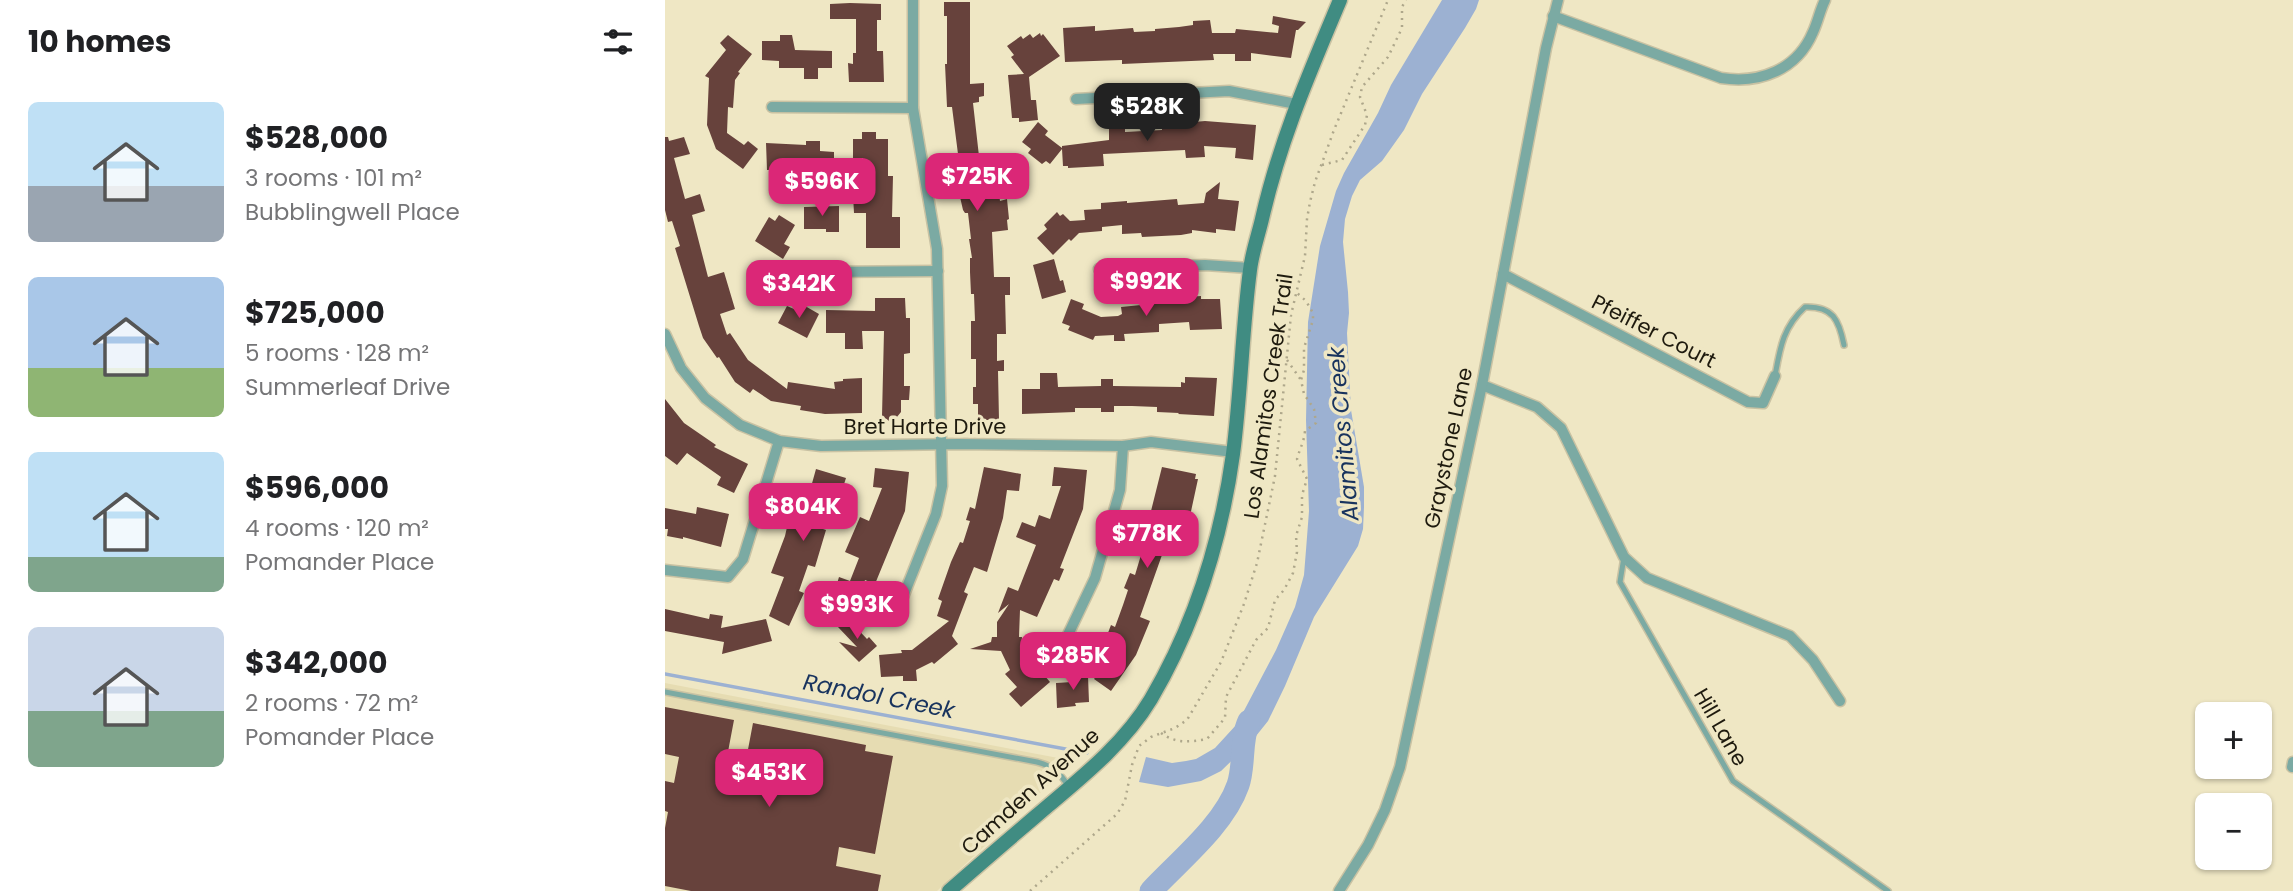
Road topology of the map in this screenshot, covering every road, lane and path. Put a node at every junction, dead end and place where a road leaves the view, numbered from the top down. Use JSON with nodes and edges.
{"nodes":[{"id":1,"x":913,"y":0,"type":"edge"},
{"id":2,"x":1340,"y":0,"type":"edge"},
{"id":3,"x":1388,"y":0,"type":"edge"},
{"id":4,"x":1406,"y":0,"type":"edge"},
{"id":5,"x":1558,"y":0,"type":"edge"},
{"id":6,"x":1825,"y":0,"type":"edge"},
{"id":7,"x":1553,"y":16,"type":"junction"},
{"id":8,"x":1076,"y":99,"type":"dead end"},
{"id":9,"x":1296,"y":104,"type":"junction"},
{"id":10,"x":772,"y":107,"type":"dead end"},
{"id":11,"x":913,"y":108,"type":"junction"},
{"id":12,"x":1321,"y":165,"type":"junction"},
{"id":13,"x":1250,"y":268,"type":"junction"},
{"id":14,"x":1099,"y":269,"type":"dead end"},
{"id":15,"x":938,"y":271,"type":"junction"},
{"id":16,"x":823,"y":272,"type":"dead end"},
{"id":17,"x":1503,"y":274,"type":"junction"},
{"id":18,"x":1296,"y":292,"type":"junction"},
{"id":19,"x":665,"y":334,"type":"edge"},
{"id":20,"x":1844,"y":345,"type":"dead end"},
{"id":21,"x":1287,"y":359,"type":"junction"},
{"id":22,"x":1775,"y":376,"type":"joint"},
{"id":23,"x":1301,"y":380,"type":"junction"},
{"id":24,"x":1482,"y":385,"type":"junction"},
{"id":25,"x":779,"y":441,"type":"junction"},
{"id":26,"x":942,"y":444,"type":"junction"},
{"id":27,"x":1123,"y":446,"type":"junction"},
{"id":28,"x":1233,"y":452,"type":"junction"},
{"id":29,"x":1624,"y":557,"type":"junction"},
{"id":30,"x":665,"y":570,"type":"edge"},
{"id":31,"x":897,"y":612,"type":"dead end"},
{"id":32,"x":1065,"y":641,"type":"dead end"},
{"id":33,"x":665,"y":692,"type":"edge"},
{"id":34,"x":1840,"y":701,"type":"dead end"},
{"id":35,"x":1161,"y":733,"type":"junction"},
{"id":36,"x":2293,"y":762,"type":"edge"},
{"id":37,"x":2293,"y":767,"type":"edge"},
{"id":38,"x":1069,"y":787,"type":"junction"},
{"id":39,"x":949,"y":891,"type":"edge"},
{"id":40,"x":1030,"y":891,"type":"edge"},
{"id":41,"x":1339,"y":891,"type":"edge"},
{"id":42,"x":1888,"y":891,"type":"edge"}],
"edges":[{"from":1,"to":11,"type":"street"},
{"from":2,"to":9,"type":"street","name":"Camden Avenue"},
{"from":3,"to":12,"type":"path","name":"Los Alamitos Creek Trail"},
{"from":4,"to":12,"type":"path"},
{"from":5,"to":7,"type":"street","name":"Graystone Lane"},
{"from":6,"to":7,"type":"street"},
{"from":7,"to":17,"type":"street","name":"Graystone Lane"},
{"from":8,"to":9,"type":"street"},
{"from":9,"to":13,"type":"street","name":"Camden Avenue"},
{"from":10,"to":11,"type":"street"},
{"from":11,"to":15,"type":"street"},
{"from":12,"to":18,"type":"path","name":"Los Alamitos Creek Trail"},
{"from":13,"to":14,"type":"street"},
{"from":13,"to":28,"type":"street","name":"Camden Avenue"},
{"from":15,"to":16,"type":"street"},
{"from":15,"to":26,"type":"street"},
{"from":17,"to":22,"type":"street","name":"Pfeiffer Court"},
{"from":17,"to":24,"type":"street","name":"Graystone Lane"},
{"from":18,"to":21,"type":"path","name":"Los Alamitos Creek Trail"},
{"from":18,"to":23,"type":"path"},
{"from":19,"to":25,"type":"street","name":"Bret Harte Drive"},
{"from":20,"to":22,"type":"lane"},
{"from":21,"to":23,"type":"path"},
{"from":21,"to":35,"type":"path","name":"Los Alamitos Creek Trail"},
{"from":23,"to":35,"type":"path"},
{"from":24,"to":29,"type":"street"},
{"from":24,"to":41,"type":"street","name":"Graystone Lane"},
{"from":25,"to":26,"type":"street","name":"Bret Harte Drive"},
{"from":25,"to":30,"type":"street"},
{"from":26,"to":27,"type":"street","name":"Bret Harte Drive"},
{"from":26,"to":31,"type":"street"},
{"from":27,"to":28,"type":"street","name":"Bret Harte Drive"},
{"from":27,"to":32,"type":"street"},
{"from":28,"to":38,"type":"street","name":"Camden Avenue"},
{"from":29,"to":34,"type":"street"},
{"from":29,"to":42,"type":"lane","name":"Hill Lane"},
{"from":33,"to":38,"type":"lane"},
{"from":35,"to":40,"type":"path","name":"Los Alamitos Creek Trail"},
{"from":36,"to":37,"type":"street"},
{"from":38,"to":39,"type":"street","name":"Camden Avenue"}]}
